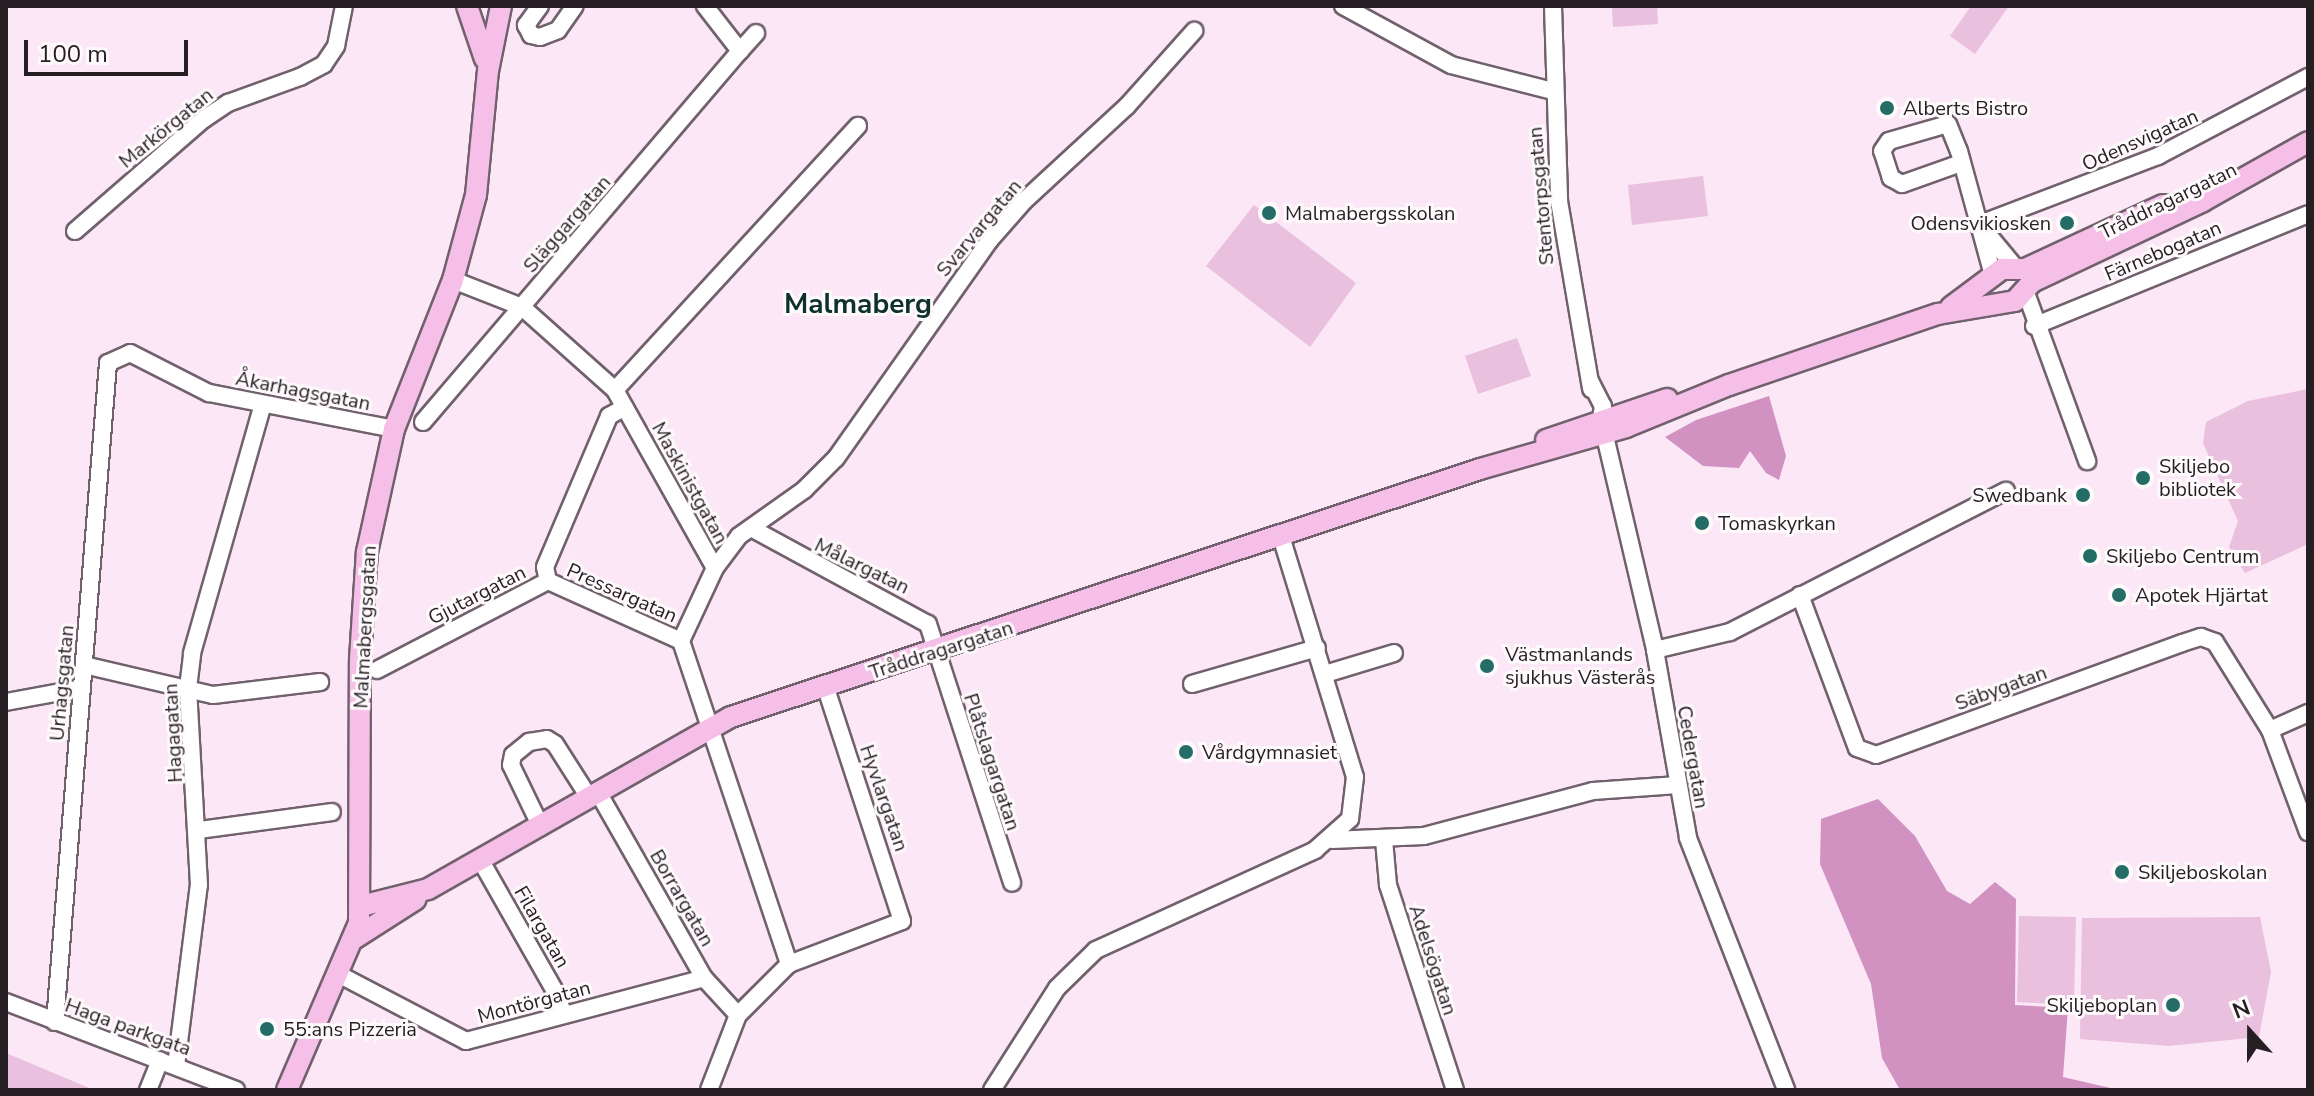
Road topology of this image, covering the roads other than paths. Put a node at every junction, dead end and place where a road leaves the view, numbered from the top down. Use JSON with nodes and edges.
{"nodes":[{"id":1,"x":344,"y":6,"type":"edge"},
{"id":2,"x":467,"y":6,"type":"edge"},
{"id":3,"x":501,"y":6,"type":"edge"},
{"id":4,"x":540,"y":6,"type":"edge"},
{"id":5,"x":575,"y":6,"type":"edge"},
{"id":6,"x":705,"y":6,"type":"edge"},
{"id":7,"x":1343,"y":6,"type":"edge"},
{"id":8,"x":1553,"y":6,"type":"edge"},
{"id":9,"x":1194,"y":31,"type":"dead end"},
{"id":10,"x":756,"y":33,"type":"dead end"},
{"id":11,"x":740,"y":51,"type":"junction"},
{"id":12,"x":488,"y":71,"type":"junction"},
{"id":13,"x":2308,"y":77,"type":"edge"},
{"id":14,"x":1552,"y":91,"type":"junction"},
{"id":15,"x":858,"y":126,"type":"dead end"},
{"id":16,"x":2308,"y":128,"type":"edge"},
{"id":17,"x":2308,"y":142,"type":"edge"},
{"id":18,"x":1961,"y":163,"type":"junction"},
{"id":19,"x":2308,"y":214,"type":"edge"},
{"id":20,"x":1980,"y":224,"type":"junction"},
{"id":21,"x":75,"y":231,"type":"dead end"},
{"id":22,"x":1991,"y":276,"type":"junction"},
{"id":23,"x":2024,"y":278,"type":"junction"},
{"id":24,"x":453,"y":280,"type":"junction"},
{"id":25,"x":1999,"y":302,"type":"junction"},
{"id":26,"x":522,"y":307,"type":"junction"},
{"id":27,"x":1938,"y":314,"type":"junction"},
{"id":28,"x":2034,"y":326,"type":"junction"},
{"id":29,"x":120,"y":355,"type":"joint"},
{"id":30,"x":615,"y":390,"type":"junction"},
{"id":31,"x":262,"y":407,"type":"junction"},
{"id":32,"x":625,"y":407,"type":"junction"},
{"id":33,"x":423,"y":422,"type":"dead end"},
{"id":34,"x":1602,"y":426,"type":"junction"},
{"id":35,"x":394,"y":429,"type":"junction"},
{"id":36,"x":2087,"y":461,"type":"dead end"},
{"id":37,"x":2006,"y":491,"type":"dead end"},
{"id":38,"x":751,"y":528,"type":"junction"},
{"id":39,"x":1281,"y":536,"type":"junction"},
{"id":40,"x":715,"y":568,"type":"junction"},
{"id":41,"x":548,"y":581,"type":"junction"},
{"id":42,"x":1800,"y":595,"type":"junction"},
{"id":43,"x":681,"y":641,"type":"junction"},
{"id":44,"x":1317,"y":648,"type":"junction"},
{"id":45,"x":1655,"y":650,"type":"junction"},
{"id":46,"x":934,"y":653,"type":"junction"},
{"id":47,"x":1394,"y":653,"type":"dead end"},
{"id":48,"x":84,"y":665,"type":"junction"},
{"id":49,"x":377,"y":670,"type":"dead end"},
{"id":50,"x":1325,"y":674,"type":"junction"},
{"id":51,"x":320,"y":682,"type":"dead end"},
{"id":52,"x":1192,"y":684,"type":"dead end"},
{"id":53,"x":82,"y":688,"type":"junction"},
{"id":54,"x":188,"y":688,"type":"junction"},
{"id":55,"x":826,"y":688,"type":"junction"},
{"id":56,"x":6,"y":702,"type":"edge"},
{"id":57,"x":2308,"y":713,"type":"edge"},
{"id":58,"x":710,"y":728,"type":"junction"},
{"id":59,"x":2270,"y":730,"type":"junction"},
{"id":60,"x":1678,"y":785,"type":"junction"},
{"id":61,"x":594,"y":797,"type":"junction"},
{"id":62,"x":332,"y":812,"type":"dead end"},
{"id":63,"x":1350,"y":819,"type":"junction"},
{"id":64,"x":541,"y":827,"type":"junction"},
{"id":65,"x":199,"y":830,"type":"junction"},
{"id":66,"x":2308,"y":832,"type":"edge"},
{"id":67,"x":1379,"y":839,"type":"junction"},
{"id":68,"x":1332,"y":840,"type":"junction"},
{"id":69,"x":481,"y":861,"type":"junction"},
{"id":70,"x":1012,"y":883,"type":"dead end"},
{"id":71,"x":428,"y":889,"type":"junction"},
{"id":72,"x":361,"y":906,"type":"junction"},
{"id":73,"x":355,"y":938,"type":"junction"},
{"id":74,"x":789,"y":964,"type":"junction"},
{"id":75,"x":340,"y":975,"type":"junction"},
{"id":76,"x":704,"y":978,"type":"junction"},
{"id":77,"x":6,"y":1002,"type":"edge"},
{"id":78,"x":563,"y":1014,"type":"junction"},
{"id":79,"x":738,"y":1015,"type":"junction"},
{"id":80,"x":55,"y":1022,"type":"junction"},
{"id":81,"x":168,"y":1063,"type":"junction"},
{"id":82,"x":148,"y":1090,"type":"edge"},
{"id":83,"x":236,"y":1090,"type":"edge"},
{"id":84,"x":287,"y":1090,"type":"edge"},
{"id":85,"x":709,"y":1090,"type":"edge"},
{"id":86,"x":992,"y":1090,"type":"edge"},
{"id":87,"x":1455,"y":1090,"type":"edge"},
{"id":88,"x":1786,"y":1090,"type":"edge"}],
"edges":[{"from":1,"to":21,"type":"street","name":"Markörgatan"},
{"from":2,"to":12,"type":"main road","name":"Malmabergsgatan"},
{"from":3,"to":12,"type":"main road","name":"Malmabergsgatan"},
{"from":4,"to":5,"type":"street"},
{"from":6,"to":11,"type":"street"},
{"from":7,"to":14,"type":"street"},
{"from":8,"to":14,"type":"street","name":"Stentorpsgatan"},
{"from":9,"to":38,"type":"street","name":"Svarvargatan"},
{"from":10,"to":11,"type":"street","name":"Släggargatan"},
{"from":11,"to":26,"type":"street","name":"Släggargatan"},
{"from":12,"to":24,"type":"main road","name":"Malmabergsgatan"},
{"from":13,"to":20,"type":"street","name":"Odensvigatan"},
{"from":14,"to":34,"type":"street","name":"Stentorpsgatan"},
{"from":15,"to":30,"type":"street"},
{"from":16,"to":23,"type":"main road","name":"Tråddragargatan"},
{"from":17,"to":23,"type":"main road","name":"Tråddragargatan"},
{"from":18,"to":18,"type":"street"},
{"from":18,"to":20,"type":"street"},
{"from":19,"to":28,"type":"street","name":"Färnebogatan"},
{"from":20,"to":22,"type":"street"},
{"from":20,"to":23,"type":"street"},
{"from":22,"to":23,"type":"main road","name":"Tråddragargatan"},
{"from":22,"to":25,"type":"main road"},
{"from":22,"to":27,"type":"main road","name":"Tråddragargatan"},
{"from":23,"to":25,"type":"main road","name":"Tråddragargatan"},
{"from":23,"to":28,"type":"street"},
{"from":24,"to":26,"type":"street","name":"Maskinistgatan"},
{"from":24,"to":35,"type":"main road","name":"Malmabergsgatan"},
{"from":25,"to":27,"type":"main road","name":"Tråddragargatan"},
{"from":25,"to":28,"type":"street"},
{"from":26,"to":30,"type":"street","name":"Maskinistgatan"},
{"from":26,"to":33,"type":"street","name":"Släggargatan"},
{"from":27,"to":34,"type":"main road","name":"Tråddragargatan"},
{"from":28,"to":36,"type":"street"},
{"from":29,"to":31,"type":"street","name":"Åkarhagsgatan"},
{"from":29,"to":48,"type":"street","name":"Urhagsgatan"},
{"from":30,"to":32,"type":"street","name":"Maskinistgatan"},
{"from":31,"to":35,"type":"street","name":"Åkarhagsgatan"},
{"from":31,"to":54,"type":"street","name":"Hagagatan"},
{"from":32,"to":40,"type":"street","name":"Maskinistgatan"},
{"from":32,"to":41,"type":"street","name":"Gjutargatan"},
{"from":34,"to":39,"type":"main road","name":"Tråddragargatan"},
{"from":34,"to":45,"type":"street","name":"Cedergatan"},
{"from":35,"to":72,"type":"main road","name":"Malmabergsgatan"},
{"from":37,"to":42,"type":"street"},
{"from":38,"to":40,"type":"street","name":"Svarvargatan"},
{"from":38,"to":46,"type":"street","name":"Målargatan"},
{"from":39,"to":44,"type":"street"},
{"from":39,"to":46,"type":"main road","name":"Tråddragargatan"},
{"from":40,"to":43,"type":"street","name":"Maskinistgatan"},
{"from":41,"to":43,"type":"street","name":"Pressargatan"},
{"from":41,"to":49,"type":"street","name":"Gjutargatan"},
{"from":42,"to":45,"type":"street"},
{"from":42,"to":59,"type":"street","name":"Säbygatan"},
{"from":43,"to":58,"type":"street"},
{"from":44,"to":50,"type":"street"},
{"from":44,"to":52,"type":"street"},
{"from":45,"to":60,"type":"street","name":"Cedergatan"},
{"from":46,"to":55,"type":"main road","name":"Tråddragargatan"},
{"from":46,"to":70,"type":"street","name":"Plåtslagargatan"},
{"from":47,"to":50,"type":"street"},
{"from":48,"to":53,"type":"street","name":"Urhagsgatan"},
{"from":48,"to":54,"type":"street"},
{"from":50,"to":63,"type":"street"},
{"from":51,"to":54,"type":"street"},
{"from":53,"to":56,"type":"street"},
{"from":53,"to":80,"type":"street","name":"Urhagsgatan"},
{"from":54,"to":65,"type":"street","name":"Hagagatan"},
{"from":55,"to":58,"type":"main road","name":"Tråddragargatan"},
{"from":55,"to":74,"type":"street","name":"Hyvlargatan"},
{"from":57,"to":59,"type":"street"},
{"from":58,"to":61,"type":"main road","name":"Tråddragargatan"},
{"from":58,"to":74,"type":"street"},
{"from":59,"to":66,"type":"street"},
{"from":60,"to":67,"type":"street"},
{"from":60,"to":88,"type":"street","name":"Cedergatan"},
{"from":61,"to":64,"type":"main road","name":"Tråddragargatan"},
{"from":61,"to":64,"type":"street","name":"Borrargatan"},
{"from":61,"to":76,"type":"street","name":"Borrargatan"},
{"from":62,"to":65,"type":"street"},
{"from":63,"to":67,"type":"street"},
{"from":63,"to":68,"type":"street"},
{"from":64,"to":69,"type":"main road","name":"Tråddragargatan"},
{"from":65,"to":81,"type":"street","name":"Hagagatan"},
{"from":67,"to":68,"type":"street"},
{"from":67,"to":87,"type":"street","name":"Adelsögatan"},
{"from":68,"to":86,"type":"street"},
{"from":69,"to":71,"type":"main road","name":"Tråddragargatan"},
{"from":69,"to":78,"type":"street","name":"Filargatan"},
{"from":71,"to":72,"type":"main road","name":"Tråddragargatan"},
{"from":71,"to":73,"type":"main road","name":"Tråddragargatan"},
{"from":72,"to":73,"type":"main road","name":"Malmabergsgatan"},
{"from":73,"to":75,"type":"main road","name":"Malmabergsgatan"},
{"from":74,"to":79,"type":"street"},
{"from":75,"to":78,"type":"street","name":"Montörgatan"},
{"from":75,"to":84,"type":"main road","name":"Malmabergsgatan"},
{"from":76,"to":78,"type":"street","name":"Montörgatan"},
{"from":76,"to":79,"type":"street","name":"Borrargatan"},
{"from":77,"to":80,"type":"street","name":"Haga parkgata"},
{"from":79,"to":85,"type":"street"},
{"from":80,"to":81,"type":"street","name":"Haga parkgata"},
{"from":81,"to":82,"type":"street","name":"Hagagatan"},
{"from":81,"to":83,"type":"street","name":"Haga parkgata"}]}
